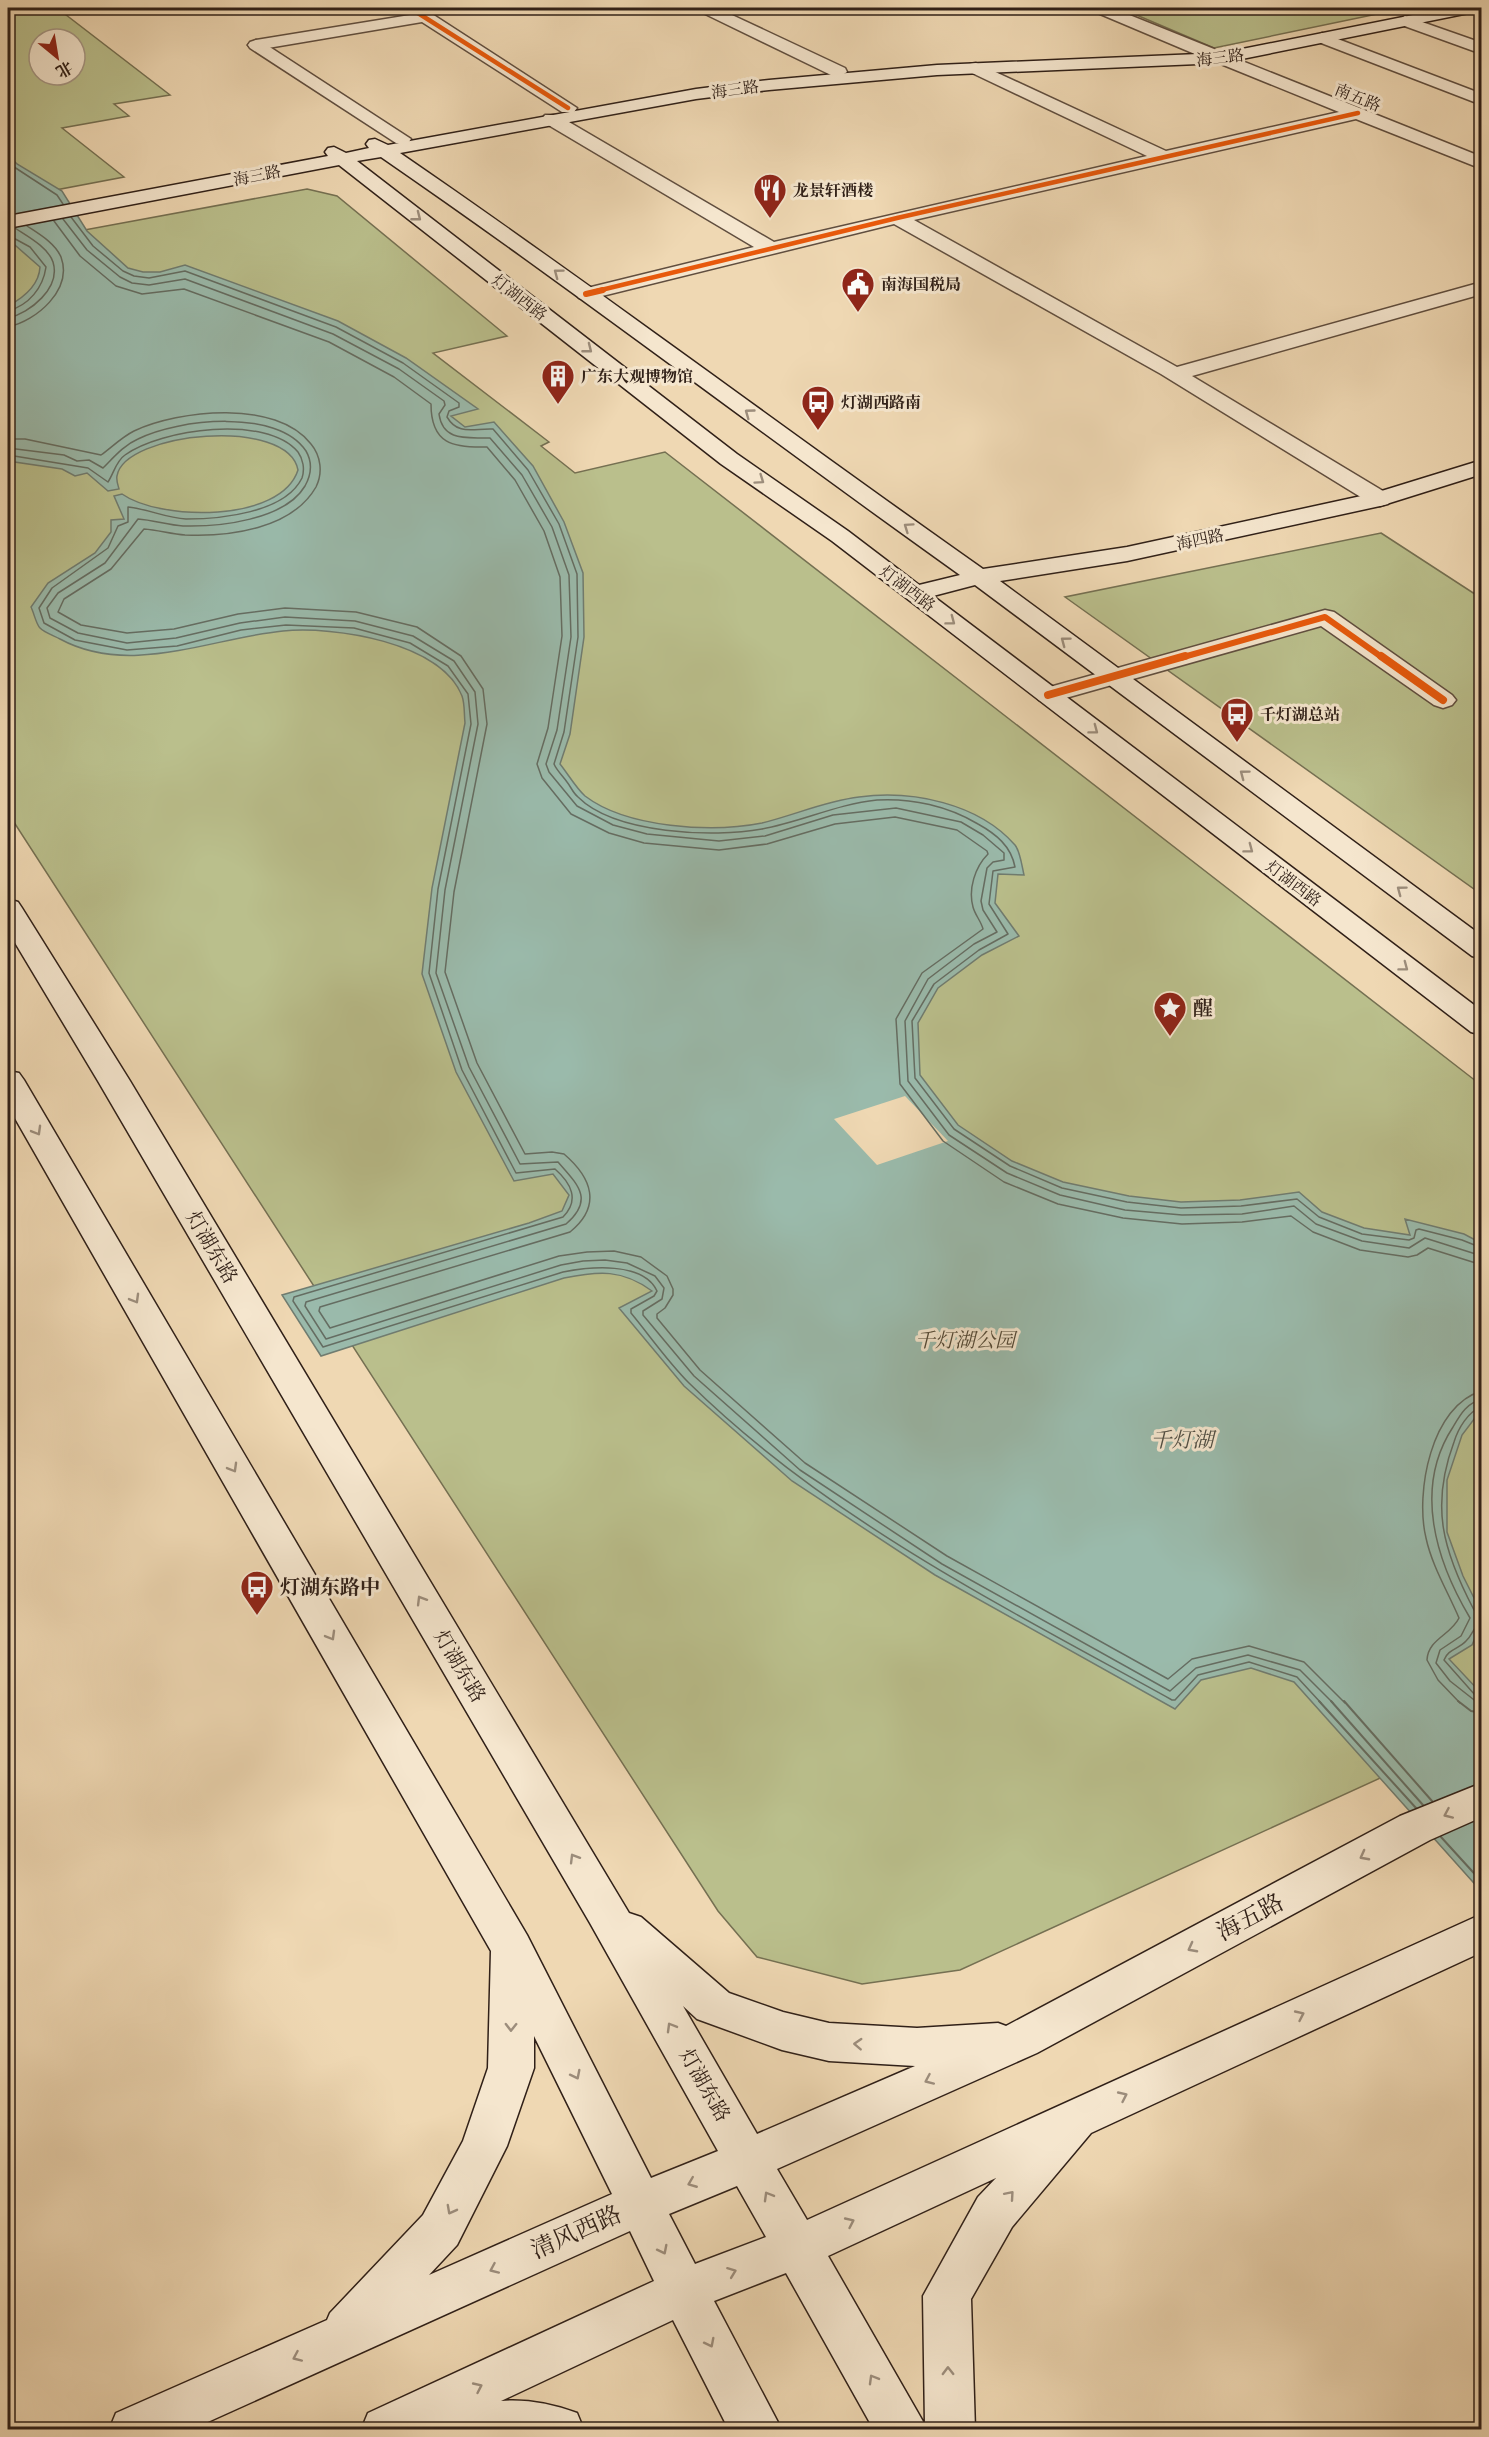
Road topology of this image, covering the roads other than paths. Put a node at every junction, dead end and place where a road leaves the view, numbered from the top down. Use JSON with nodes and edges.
{"nodes":[{"id":1,"x":410,"y":8,"type":"edge"},
{"id":2,"x":705,"y":8,"type":"edge"},
{"id":3,"x":1099,"y":8,"type":"edge"},
{"id":4,"x":1429,"y":8,"type":"edge"},
{"id":5,"x":1469,"y":8,"type":"edge"},
{"id":6,"x":426,"y":17,"type":"junction"},
{"id":7,"x":1405,"y":21,"type":"junction"},
{"id":8,"x":1322,"y":38,"type":"junction"},
{"id":9,"x":1482,"y":49,"type":"edge"},
{"id":10,"x":1215,"y":55,"type":"junction"},
{"id":11,"x":976,"y":68,"type":"junction"},
{"id":12,"x":839,"y":72,"type":"junction"},
{"id":13,"x":1482,"y":100,"type":"edge"},
{"id":14,"x":568,"y":108,"type":"junction"},
{"id":15,"x":1358,"y":113,"type":"junction"},
{"id":16,"x":551,"y":119,"type":"junction"},
{"id":17,"x":447,"y":139,"type":"junction"},
{"id":18,"x":387,"y":145,"type":"junction"},
{"id":19,"x":339,"y":155,"type":"junction"},
{"id":20,"x":1164,"y":157,"type":"junction"},
{"id":21,"x":1482,"y":164,"type":"edge"},
{"id":22,"x":417,"y":173,"type":"junction"},
{"id":23,"x":262,"y":174,"type":"junction"},
{"id":24,"x":371,"y":182,"type":"junction"},
{"id":25,"x":115,"y":197,"type":"junction"},
{"id":26,"x":8,"y":212,"type":"edge"},
{"id":27,"x":897,"y":218,"type":"junction"},
{"id":28,"x":8,"y":222,"type":"edge"},
{"id":29,"x":771,"y":249,"type":"junction"},
{"id":30,"x":1482,"y":288,"type":"edge"},
{"id":31,"x":586,"y":294,"type":"junction"},
{"id":32,"x":1174,"y":374,"type":"junction"},
{"id":33,"x":1482,"y":467,"type":"edge"},
{"id":34,"x":1380,"y":499,"type":"junction"},
{"id":35,"x":979,"y":577,"type":"junction"},
{"id":36,"x":915,"y":593,"type":"junction"},
{"id":37,"x":1112,"y":676,"type":"junction"},
{"id":38,"x":1048,"y":695,"type":"junction"},
{"id":39,"x":1443,"y":699,"type":"dead end"},
{"id":40,"x":8,"y":908,"type":"edge"},
{"id":41,"x":1482,"y":950,"type":"edge"},
{"id":42,"x":1482,"y":1026,"type":"edge"},
{"id":43,"x":8,"y":1080,"type":"edge"},
{"id":44,"x":1482,"y":1799,"type":"edge"},
{"id":45,"x":605,"y":1911,"type":"junction"},
{"id":46,"x":1482,"y":1932,"type":"edge"},
{"id":47,"x":512,"y":1948,"type":"junction"},
{"id":48,"x":1021,"y":2040,"type":"junction"},
{"id":49,"x":1080,"y":2116,"type":"junction"},
{"id":50,"x":748,"y":2160,"type":"junction"},
{"id":51,"x":640,"y":2204,"type":"junction"},
{"id":52,"x":797,"y":2247,"type":"junction"},
{"id":53,"x":684,"y":2291,"type":"junction"},
{"id":54,"x":337,"y":2340,"type":"junction"},
{"id":55,"x":134,"y":2430,"type":"edge"},
{"id":56,"x":386,"y":2430,"type":"edge"},
{"id":57,"x":438,"y":2430,"type":"edge"},
{"id":58,"x":560,"y":2430,"type":"edge"},
{"id":59,"x":757,"y":2430,"type":"edge"},
{"id":60,"x":902,"y":2430,"type":"edge"},
{"id":61,"x":950,"y":2430,"type":"edge"}],
"edges":[{"from":1,"to":6,"type":"main road"},
{"from":2,"to":12,"type":"main road"},
{"from":3,"to":10,"type":"main road","name":"南五路"},
{"from":4,"to":10,"type":"main road","name":"海三路"},
{"from":5,"to":7,"type":"main road","name":"海三路"},
{"from":6,"to":14,"type":"main road"},
{"from":6,"to":18,"type":"main road"},
{"from":7,"to":8,"type":"main road","name":"海三路"},
{"from":7,"to":9,"type":"main road"},
{"from":8,"to":10,"type":"main road","name":"海三路"},
{"from":8,"to":13,"type":"main road"},
{"from":10,"to":11,"type":"main road","name":"海三路"},
{"from":10,"to":12,"type":"main road","name":"海三路"},
{"from":10,"to":15,"type":"main road","name":"南五路"},
{"from":11,"to":16,"type":"main road","name":"海三路"},
{"from":11,"to":20,"type":"main road"},
{"from":12,"to":14,"type":"main road","name":"海三路"},
{"from":14,"to":18,"type":"main road","name":"海三路"},
{"from":15,"to":20,"type":"main road"},
{"from":15,"to":21,"type":"main road","name":"南五路"},
{"from":16,"to":17,"type":"main road","name":"海三路"},
{"from":16,"to":29,"type":"main road"},
{"from":17,"to":18,"type":"main road","name":"海三路"},
{"from":17,"to":22,"type":"main road"},
{"from":18,"to":19,"type":"main road","name":"海三路"},
{"from":18,"to":22,"type":"main road"},
{"from":19,"to":23,"type":"main road","name":"海三路"},
{"from":19,"to":24,"type":"main road","name":"灯湖西路"},
{"from":19,"to":25,"type":"main road","name":"海三路"},
{"from":20,"to":27,"type":"main road"},
{"from":31,"to":22,"type":"main road","one_way":true},
{"from":23,"to":24,"type":"main road"},
{"from":23,"to":25,"type":"main road","name":"海三路"},
{"from":24,"to":36,"type":"main road","name":"灯湖西路","one_way":true},
{"from":25,"to":26,"type":"main road","name":"海三路"},
{"from":25,"to":28,"type":"main road","name":"海三路"},
{"from":27,"to":29,"type":"main road"},
{"from":27,"to":32,"type":"main road"},
{"from":29,"to":31,"type":"main road"},
{"from":30,"to":32,"type":"main road"},
{"from":35,"to":31,"type":"main road","one_way":true},
{"from":32,"to":34,"type":"main road"},
{"from":33,"to":34,"type":"main road","name":"海四路"},
{"from":34,"to":35,"type":"main road","name":"海四路"},
{"from":35,"to":36,"type":"main road","name":"海四路"},
{"from":37,"to":35,"type":"main road","one_way":true},
{"from":36,"to":38,"type":"main road","name":"灯湖西路","one_way":true},
{"from":37,"to":38,"type":"main road"},
{"from":37,"to":39,"type":"main road"},
{"from":41,"to":37,"type":"main road","one_way":true},
{"from":38,"to":42,"type":"main road","name":"灯湖西路","one_way":true},
{"from":45,"to":40,"type":"main road","name":"灯湖东路","one_way":true},
{"from":43,"to":47,"type":"main road","one_way":true},
{"from":44,"to":48,"type":"main road","name":"海五路","one_way":true},
{"from":48,"to":45,"type":"main road","one_way":true},
{"from":50,"to":45,"type":"main road","name":"灯湖东路","one_way":true},
{"from":49,"to":46,"type":"main road","one_way":true},
{"from":47,"to":51,"type":"main road","one_way":true},
{"from":47,"to":54,"type":"main road","one_way":true},
{"from":48,"to":50,"type":"main road","name":"清风西路","one_way":true},
{"from":52,"to":49,"type":"main road","one_way":true},
{"from":61,"to":49,"type":"main road","one_way":true},
{"from":50,"to":51,"type":"main road","name":"清风西路","one_way":true},
{"from":52,"to":50,"type":"main road","name":"灯湖东路","one_way":true},
{"from":51,"to":53,"type":"main road","one_way":true},
{"from":51,"to":54,"type":"main road","name":"清风西路","one_way":true},
{"from":53,"to":52,"type":"main road","one_way":true},
{"from":60,"to":52,"type":"main road","name":"灯湖东路","one_way":true},
{"from":56,"to":53,"type":"main road","one_way":true},
{"from":53,"to":59,"type":"main road","one_way":true},
{"from":54,"to":55,"type":"main road","name":"清风西路","one_way":true},
{"from":57,"to":58,"type":"main road"}]}
